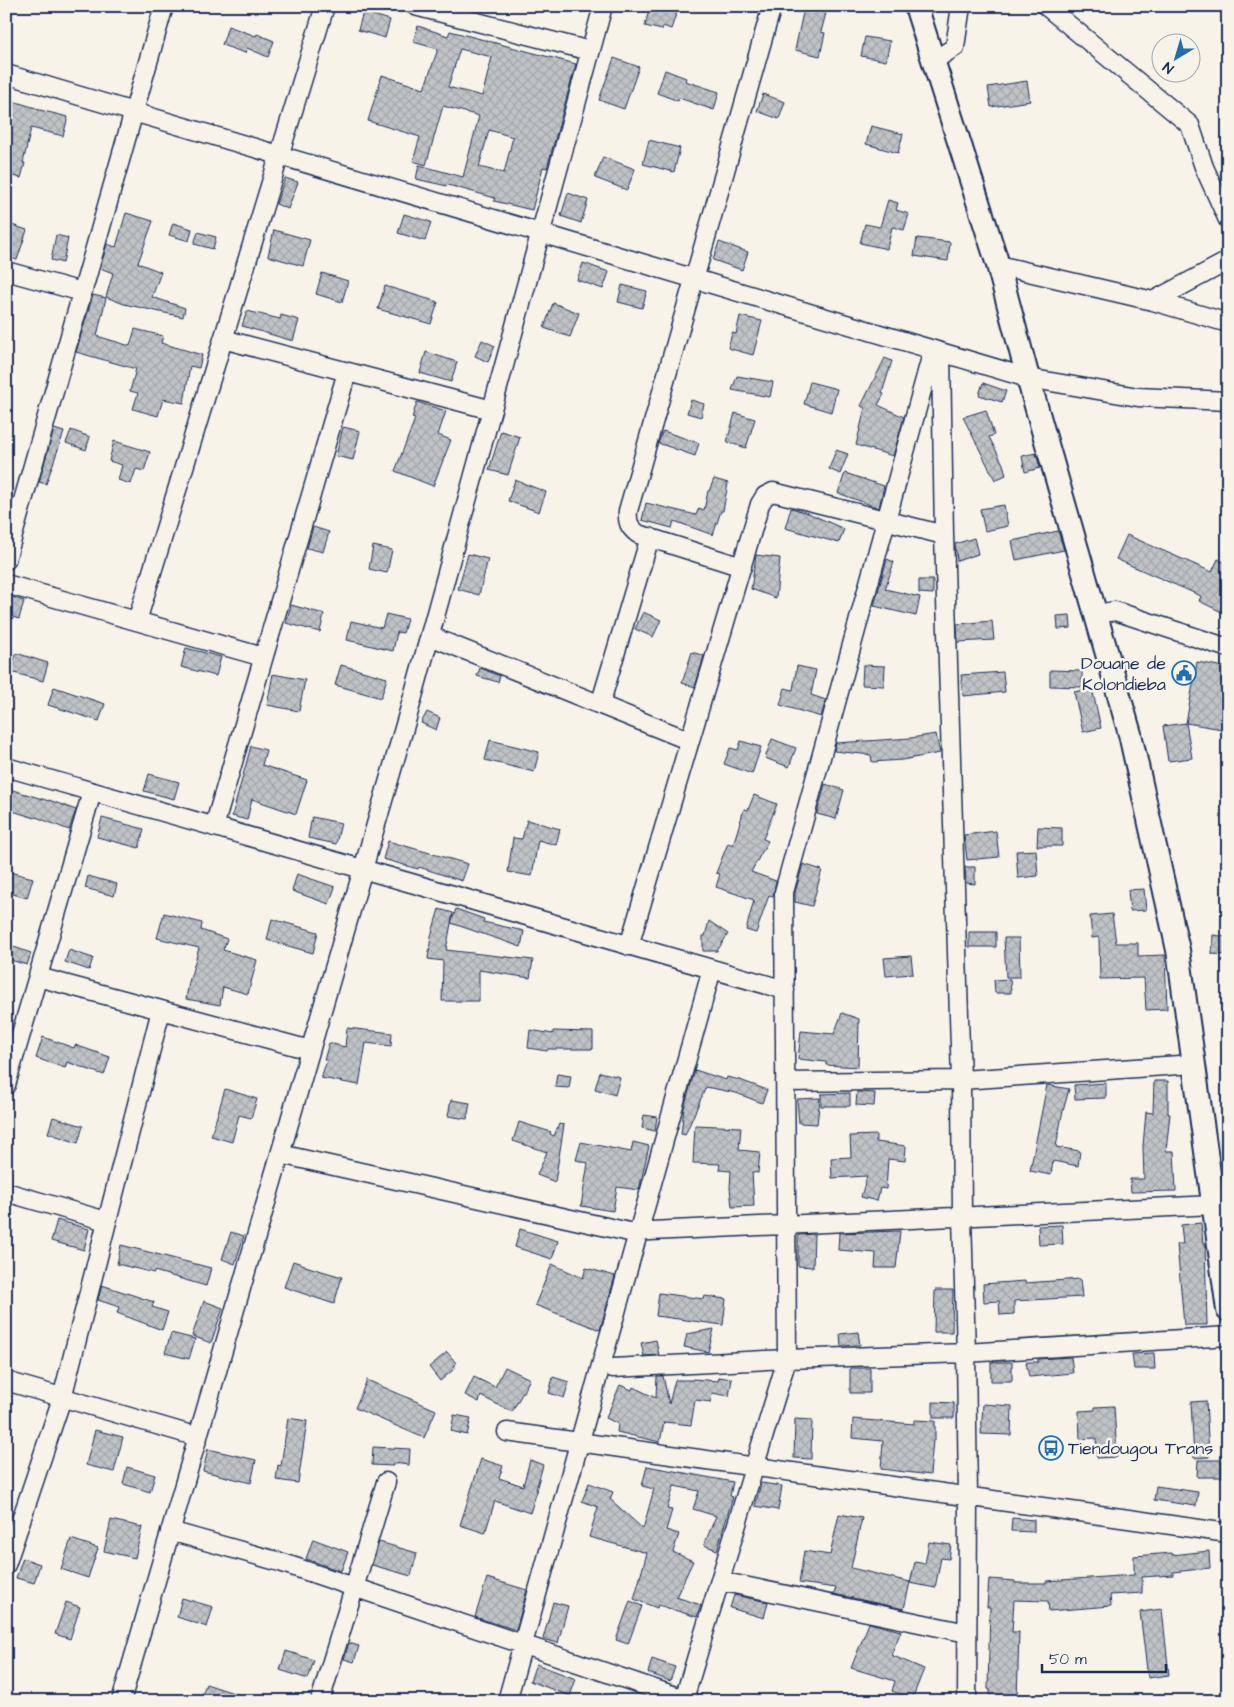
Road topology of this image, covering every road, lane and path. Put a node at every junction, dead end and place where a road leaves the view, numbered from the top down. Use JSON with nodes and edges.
{"nodes":[{"id":1,"x":164,"y":6,"type":"edge"},
{"id":2,"x":325,"y":6,"type":"edge"},
{"id":3,"x":415,"y":6,"type":"edge"},
{"id":4,"x":603,"y":6,"type":"edge"},
{"id":5,"x":772,"y":6,"type":"edge"},
{"id":6,"x":916,"y":6,"type":"edge"},
{"id":7,"x":961,"y":6,"type":"edge"},
{"id":8,"x":1046,"y":6,"type":"edge"},
{"id":9,"x":434,"y":8,"type":"edge"},
{"id":10,"x":590,"y":50,"type":"junction"},
{"id":11,"x":933,"y":61,"type":"junction"},
{"id":12,"x":6,"y":74,"type":"edge"},
{"id":13,"x":134,"y":112,"type":"junction"},
{"id":14,"x":279,"y":155,"type":"junction"},
{"id":15,"x":1228,"y":220,"type":"edge"},
{"id":16,"x":540,"y":233,"type":"junction"},
{"id":17,"x":1228,"y":261,"type":"edge"},
{"id":18,"x":998,"y":265,"type":"junction"},
{"id":19,"x":6,"y":271,"type":"edge"},
{"id":20,"x":694,"y":279,"type":"junction"},
{"id":21,"x":82,"y":292,"type":"junction"},
{"id":22,"x":1153,"y":301,"type":"junction"},
{"id":23,"x":1228,"y":323,"type":"edge"},
{"id":24,"x":223,"y":339,"type":"junction"},
{"id":25,"x":937,"y":351,"type":"junction"},
{"id":26,"x":347,"y":372,"type":"junction"},
{"id":27,"x":1028,"y":378,"type":"junction"},
{"id":28,"x":1228,"y":401,"type":"edge"},
{"id":29,"x":492,"y":410,"type":"junction"},
{"id":30,"x":886,"y":521,"type":"junction"},
{"id":31,"x":944,"y":536,"type":"junction"},
{"id":32,"x":650,"y":537,"type":"junction"},
{"id":33,"x":6,"y":560,"type":"edge"},
{"id":34,"x":742,"y":567,"type":"junction"},
{"id":35,"x":6,"y":584,"type":"edge"},
{"id":36,"x":1096,"y":614,"type":"junction"},
{"id":37,"x":136,"y":621,"type":"junction"},
{"id":38,"x":430,"y":636,"type":"junction"},
{"id":39,"x":1228,"y":648,"type":"edge"},
{"id":40,"x":264,"y":657,"type":"junction"},
{"id":41,"x":600,"y":705,"type":"junction"},
{"id":42,"x":690,"y":741,"type":"junction"},
{"id":43,"x":6,"y":767,"type":"edge"},
{"id":44,"x":92,"y":792,"type":"junction"},
{"id":45,"x":214,"y":827,"type":"junction"},
{"id":46,"x":363,"y":870,"type":"junction"},
{"id":47,"x":629,"y":946,"type":"junction"},
{"id":48,"x":712,"y":970,"type":"junction"},
{"id":49,"x":38,"y":977,"type":"junction"},
{"id":50,"x":785,"y":990,"type":"junction"},
{"id":51,"x":161,"y":1010,"type":"junction"},
{"id":52,"x":310,"y":1050,"type":"junction"},
{"id":53,"x":1194,"y":1064,"type":"junction"},
{"id":54,"x":961,"y":1080,"type":"junction"},
{"id":55,"x":786,"y":1082,"type":"junction"},
{"id":56,"x":6,"y":1085,"type":"edge"},
{"id":57,"x":280,"y":1154,"type":"junction"},
{"id":58,"x":6,"y":1192,"type":"edge"},
{"id":59,"x":1219,"y":1214,"type":"edge"},
{"id":60,"x":962,"y":1217,"type":"junction"},
{"id":61,"x":106,"y":1221,"type":"junction"},
{"id":62,"x":786,"y":1225,"type":"junction"},
{"id":63,"x":639,"y":1232,"type":"junction"},
{"id":64,"x":1227,"y":1302,"type":"edge"},
{"id":65,"x":1228,"y":1336,"type":"edge"},
{"id":66,"x":966,"y":1353,"type":"junction"},
{"id":67,"x":787,"y":1359,"type":"junction"},
{"id":68,"x":613,"y":1368,"type":"dead end"},
{"id":69,"x":6,"y":1381,"type":"edge"},
{"id":70,"x":62,"y":1398,"type":"junction"},
{"id":71,"x":507,"y":1432,"type":"dead end"},
{"id":72,"x":198,"y":1437,"type":"junction"},
{"id":73,"x":580,"y":1443,"type":"junction"},
{"id":74,"x":754,"y":1467,"type":"junction"},
{"id":75,"x":386,"y":1482,"type":"dead end"},
{"id":76,"x":968,"y":1497,"type":"junction"},
{"id":77,"x":170,"y":1531,"type":"junction"},
{"id":78,"x":1228,"y":1533,"type":"edge"},
{"id":79,"x":6,"y":1565,"type":"edge"},
{"id":80,"x":720,"y":1581,"type":"junction"},
{"id":81,"x":355,"y":1588,"type":"junction"},
{"id":82,"x":967,"y":1633,"type":"junction"},
{"id":83,"x":523,"y":1644,"type":"junction"},
{"id":84,"x":687,"y":1700,"type":"edge"},
{"id":85,"x":121,"y":1701,"type":"edge"},
{"id":86,"x":320,"y":1701,"type":"edge"},
{"id":87,"x":507,"y":1701,"type":"edge"},
{"id":88,"x":967,"y":1701,"type":"edge"}],
"edges":[{"from":1,"to":13,"type":"street"},
{"from":2,"to":14,"type":"street"},
{"from":3,"to":9,"type":"street"},
{"from":4,"to":10,"type":"street"},
{"from":5,"to":20,"type":"street"},
{"from":6,"to":11,"type":"main road"},
{"from":7,"to":11,"type":"street"},
{"from":8,"to":15,"type":"street"},
{"from":9,"to":10,"type":"street"},
{"from":10,"to":16,"type":"street"},
{"from":11,"to":18,"type":"main road"},
{"from":12,"to":13,"type":"street"},
{"from":13,"to":14,"type":"street"},
{"from":13,"to":21,"type":"street"},
{"from":14,"to":16,"type":"street"},
{"from":14,"to":24,"type":"street"},
{"from":16,"to":20,"type":"street"},
{"from":16,"to":29,"type":"street"},
{"from":17,"to":22,"type":"street"},
{"from":18,"to":22,"type":"street"},
{"from":18,"to":27,"type":"main road"},
{"from":19,"to":21,"type":"street"},
{"from":20,"to":25,"type":"street"},
{"from":20,"to":32,"type":"street"},
{"from":21,"to":33,"type":"street"},
{"from":22,"to":23,"type":"street"},
{"from":24,"to":26,"type":"street"},
{"from":24,"to":37,"type":"street"},
{"from":25,"to":27,"type":"street"},
{"from":25,"to":30,"type":"street"},
{"from":25,"to":31,"type":"street"},
{"from":26,"to":29,"type":"street"},
{"from":26,"to":40,"type":"street"},
{"from":27,"to":28,"type":"street"},
{"from":27,"to":36,"type":"main road"},
{"from":29,"to":38,"type":"street"},
{"from":30,"to":31,"type":"street"},
{"from":30,"to":34,"type":"street"},
{"from":30,"to":50,"type":"street"},
{"from":31,"to":54,"type":"street"},
{"from":32,"to":34,"type":"street"},
{"from":32,"to":41,"type":"street"},
{"from":34,"to":42,"type":"street"},
{"from":35,"to":37,"type":"street"},
{"from":36,"to":39,"type":"street"},
{"from":36,"to":53,"type":"main road"},
{"from":37,"to":40,"type":"street"},
{"from":38,"to":41,"type":"street"},
{"from":38,"to":46,"type":"street"},
{"from":40,"to":45,"type":"street"},
{"from":41,"to":42,"type":"street"},
{"from":42,"to":47,"type":"street"},
{"from":43,"to":44,"type":"street"},
{"from":44,"to":45,"type":"street"},
{"from":44,"to":49,"type":"street"},
{"from":45,"to":46,"type":"street"},
{"from":46,"to":47,"type":"street"},
{"from":46,"to":52,"type":"street"},
{"from":47,"to":48,"type":"street"},
{"from":48,"to":50,"type":"street"},
{"from":48,"to":63,"type":"street"},
{"from":49,"to":51,"type":"street"},
{"from":49,"to":56,"type":"street"},
{"from":50,"to":55,"type":"street"},
{"from":51,"to":52,"type":"street"},
{"from":51,"to":61,"type":"street"},
{"from":52,"to":57,"type":"street"},
{"from":53,"to":54,"type":"street"},
{"from":53,"to":59,"type":"main road"},
{"from":54,"to":55,"type":"street"},
{"from":54,"to":60,"type":"street"},
{"from":55,"to":62,"type":"street"},
{"from":57,"to":63,"type":"street"},
{"from":57,"to":72,"type":"street"},
{"from":58,"to":61,"type":"street"},
{"from":59,"to":60,"type":"street"},
{"from":59,"to":64,"type":"main road"},
{"from":60,"to":62,"type":"street"},
{"from":60,"to":66,"type":"street"},
{"from":61,"to":70,"type":"street"},
{"from":62,"to":63,"type":"street"},
{"from":62,"to":67,"type":"street"},
{"from":63,"to":73,"type":"street"},
{"from":65,"to":66,"type":"street"},
{"from":66,"to":67,"type":"street"},
{"from":66,"to":76,"type":"street"},
{"from":67,"to":68,"type":"street"},
{"from":67,"to":74,"type":"street"},
{"from":69,"to":70,"type":"street"},
{"from":70,"to":72,"type":"street"},
{"from":70,"to":79,"type":"street"},
{"from":71,"to":73,"type":"street"},
{"from":72,"to":77,"type":"street"},
{"from":73,"to":74,"type":"street"},
{"from":73,"to":83,"type":"street"},
{"from":74,"to":76,"type":"street"},
{"from":74,"to":80,"type":"street"},
{"from":75,"to":81,"type":"street"},
{"from":76,"to":78,"type":"street"},
{"from":76,"to":82,"type":"street"},
{"from":77,"to":81,"type":"street"},
{"from":77,"to":85,"type":"street"},
{"from":80,"to":82,"type":"street"},
{"from":80,"to":84,"type":"street"},
{"from":81,"to":83,"type":"street"},
{"from":81,"to":86,"type":"street"},
{"from":82,"to":88,"type":"street"},
{"from":83,"to":84,"type":"street"},
{"from":83,"to":87,"type":"street"}]}
